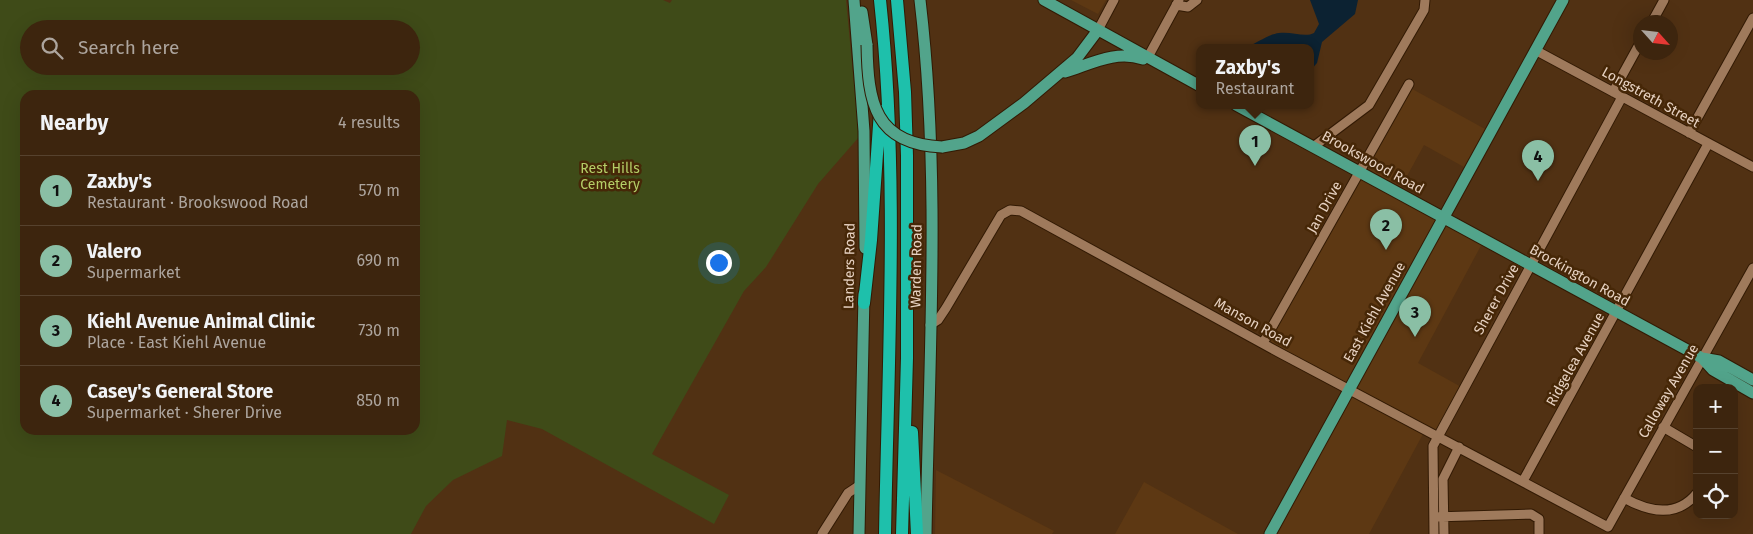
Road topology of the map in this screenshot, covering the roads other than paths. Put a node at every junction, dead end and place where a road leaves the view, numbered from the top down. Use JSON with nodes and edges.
{"nodes":[{"id":1,"x":854,"y":0,"type":"edge"},
{"id":2,"x":861,"y":0,"type":"edge"},
{"id":3,"x":880,"y":0,"type":"edge"},
{"id":4,"x":897,"y":0,"type":"edge"},
{"id":5,"x":920,"y":0,"type":"edge"},
{"id":6,"x":1044,"y":0,"type":"edge"},
{"id":7,"x":1114,"y":0,"type":"edge"},
{"id":8,"x":1197,"y":0,"type":"edge"},
{"id":9,"x":1425,"y":0,"type":"edge"},
{"id":10,"x":1563,"y":0,"type":"edge"},
{"id":11,"x":1664,"y":0,"type":"edge"},
{"id":12,"x":1178,"y":2,"type":"edge"},
{"id":13,"x":1656,"y":15,"type":"edge"},
{"id":14,"x":1753,"y":18,"type":"edge"},
{"id":15,"x":1098,"y":30,"type":"junction"},
{"id":16,"x":1536,"y":50,"type":"junction"},
{"id":17,"x":1148,"y":57,"type":"junction"},
{"id":18,"x":1633,"y":60,"type":"edge"},
{"id":19,"x":1161,"y":64,"type":"junction"},
{"id":20,"x":886,"y":71,"type":"junction"},
{"id":21,"x":1060,"y":73,"type":"junction"},
{"id":22,"x":1196,"y":84,"type":"edge"},
{"id":23,"x":1409,"y":84,"type":"dead end"},
{"id":24,"x":1618,"y":95,"type":"junction"},
{"id":25,"x":1244,"y":109,"type":"edge"},
{"id":26,"x":1689,"y":134,"type":"junction"},
{"id":27,"x":1708,"y":144,"type":"junction"},
{"id":28,"x":1313,"y":146,"type":"junction"},
{"id":29,"x":1753,"y":167,"type":"edge"},
{"id":30,"x":1359,"y":172,"type":"junction"},
{"id":31,"x":1443,"y":218,"type":"junction"},
{"id":32,"x":1530,"y":265,"type":"junction"},
{"id":33,"x":1753,"y":268,"type":"edge"},
{"id":34,"x":864,"y":303,"type":"junction"},
{"id":35,"x":1616,"y":311,"type":"junction"},
{"id":36,"x":930,"y":325,"type":"junction"},
{"id":37,"x":1263,"y":343,"type":"junction"},
{"id":38,"x":907,"y":358,"type":"junction"},
{"id":39,"x":1702,"y":358,"type":"junction"},
{"id":40,"x":1753,"y":380,"type":"edge"},
{"id":41,"x":1350,"y":388,"type":"junction"},
{"id":42,"x":1753,"y":393,"type":"edge"},
{"id":43,"x":1663,"y":427,"type":"junction"},
{"id":44,"x":1438,"y":436,"type":"junction"},
{"id":45,"x":1693,"y":445,"type":"edge"},
{"id":46,"x":1459,"y":447,"type":"junction"},
{"id":47,"x":1433,"y":467,"type":"junction"},
{"id":48,"x":1446,"y":470,"type":"junction"},
{"id":49,"x":1523,"y":482,"type":"junction"},
{"id":50,"x":860,"y":485,"type":"junction"},
{"id":51,"x":1433,"y":486,"type":"junction"},
{"id":52,"x":1443,"y":486,"type":"junction"},
{"id":53,"x":1693,"y":496,"type":"edge"},
{"id":54,"x":1624,"y":498,"type":"junction"},
{"id":55,"x":1444,"y":516,"type":"junction"},
{"id":56,"x":1434,"y":517,"type":"junction"},
{"id":57,"x":1608,"y":527,"type":"joint"},
{"id":58,"x":822,"y":534,"type":"edge"},
{"id":59,"x":859,"y":534,"type":"edge"},
{"id":60,"x":885,"y":534,"type":"edge"},
{"id":61,"x":902,"y":534,"type":"edge"},
{"id":62,"x":917,"y":534,"type":"edge"},
{"id":63,"x":926,"y":534,"type":"edge"},
{"id":64,"x":1270,"y":534,"type":"edge"},
{"id":65,"x":1434,"y":534,"type":"edge"},
{"id":66,"x":1444,"y":534,"type":"edge"},
{"id":67,"x":1539,"y":534,"type":"edge"}],
"edges":[{"from":1,"to":34,"type":"main road","name":"Landers Road"},
{"from":2,"to":21,"type":"main road","bridge":true},
{"from":3,"to":20,"type":"highway"},
{"from":4,"to":38,"type":"highway"},
{"from":5,"to":36,"type":"main road","name":"Warden Road"},
{"from":6,"to":15,"type":"main road"},
{"from":7,"to":15,"type":"street"},
{"from":8,"to":12,"type":"street"},
{"from":9,"to":28,"type":"street"},
{"from":10,"to":16,"type":"main road","name":"East Kiehl Avenue"},
{"from":11,"to":13,"type":"street"},
{"from":12,"to":17,"type":"street"},
{"from":14,"to":26,"type":"street"},
{"from":15,"to":17,"type":"main road"},
{"from":15,"to":21,"type":"main road"},
{"from":16,"to":24,"type":"street","name":"Longstreth Street"},
{"from":16,"to":31,"type":"main road","name":"East Kiehl Avenue"},
{"from":17,"to":19,"type":"main road"},
{"from":18,"to":24,"type":"street","name":"Sherer Drive"},
{"from":19,"to":21,"type":"main road"},
{"from":19,"to":22,"type":"main road"},
{"from":20,"to":34,"type":"highway"},
{"from":20,"to":60,"type":"highway"},
{"from":23,"to":30,"type":"street","name":"Jan Drive"},
{"from":24,"to":26,"type":"street","name":"Longstreth Street"},
{"from":24,"to":32,"type":"street","name":"Sherer Drive"},
{"from":25,"to":28,"type":"main road","name":"Brookswood Road"},
{"from":26,"to":27,"type":"street","name":"Longstreth Street"},
{"from":27,"to":29,"type":"street","name":"Longstreth Street"},
{"from":27,"to":35,"type":"street","name":"Ridgelea Avenue"},
{"from":28,"to":30,"type":"main road","name":"Brookswood Road"},
{"from":30,"to":31,"type":"main road","name":"Brookswood Road"},
{"from":30,"to":37,"type":"street","name":"Jan Drive"},
{"from":31,"to":32,"type":"main road","name":"Brockington Road"},
{"from":31,"to":41,"type":"main road","name":"East Kiehl Avenue"},
{"from":32,"to":35,"type":"main road","name":"Brockington Road"},
{"from":32,"to":44,"type":"street","name":"Sherer Drive"},
{"from":33,"to":39,"type":"street","name":"Calloway Avenue"},
{"from":34,"to":50,"type":"main road","name":"Landers Road"},
{"from":35,"to":39,"type":"main road","name":"Brockington Road"},
{"from":35,"to":49,"type":"street","name":"Ridgelea Avenue"},
{"from":36,"to":37,"type":"street","name":"Manson Road"},
{"from":36,"to":63,"type":"main road","name":"Warden Road"},
{"from":37,"to":41,"type":"street","name":"Manson Road"},
{"from":38,"to":61,"type":"highway"},
{"from":38,"to":62,"type":"highway"},
{"from":39,"to":40,"type":"main road","name":"Brockington Road"},
{"from":39,"to":42,"type":"main road","name":"Brockington Road"},
{"from":39,"to":43,"type":"street","name":"Calloway Avenue"},
{"from":41,"to":44,"type":"street","name":"Manson Road"},
{"from":41,"to":64,"type":"main road","name":"East Kiehl Avenue"},
{"from":43,"to":45,"type":"street"},
{"from":43,"to":54,"type":"street","name":"Calloway Avenue"},
{"from":44,"to":46,"type":"street","name":"Manson Road"},
{"from":44,"to":47,"type":"street","name":"Sherer Drive"},
{"from":46,"to":48,"type":"street"},
{"from":46,"to":49,"type":"street","name":"Manson Road"},
{"from":47,"to":48,"type":"street"},
{"from":47,"to":51,"type":"street","name":"Sherer Drive"},
{"from":48,"to":52,"type":"street"},
{"from":49,"to":57,"type":"street","name":"Manson Road"},
{"from":50,"to":58,"type":"street"},
{"from":50,"to":59,"type":"main road","name":"Landers Road"},
{"from":51,"to":52,"type":"street"},
{"from":51,"to":56,"type":"street","name":"Sherer Drive"},
{"from":52,"to":55,"type":"street"},
{"from":53,"to":54,"type":"street"},
{"from":54,"to":57,"type":"street","name":"Calloway Avenue"},
{"from":55,"to":56,"type":"street"},
{"from":55,"to":66,"type":"street"},
{"from":55,"to":67,"type":"street"},
{"from":56,"to":65,"type":"street","name":"Sherer Drive"}]}
